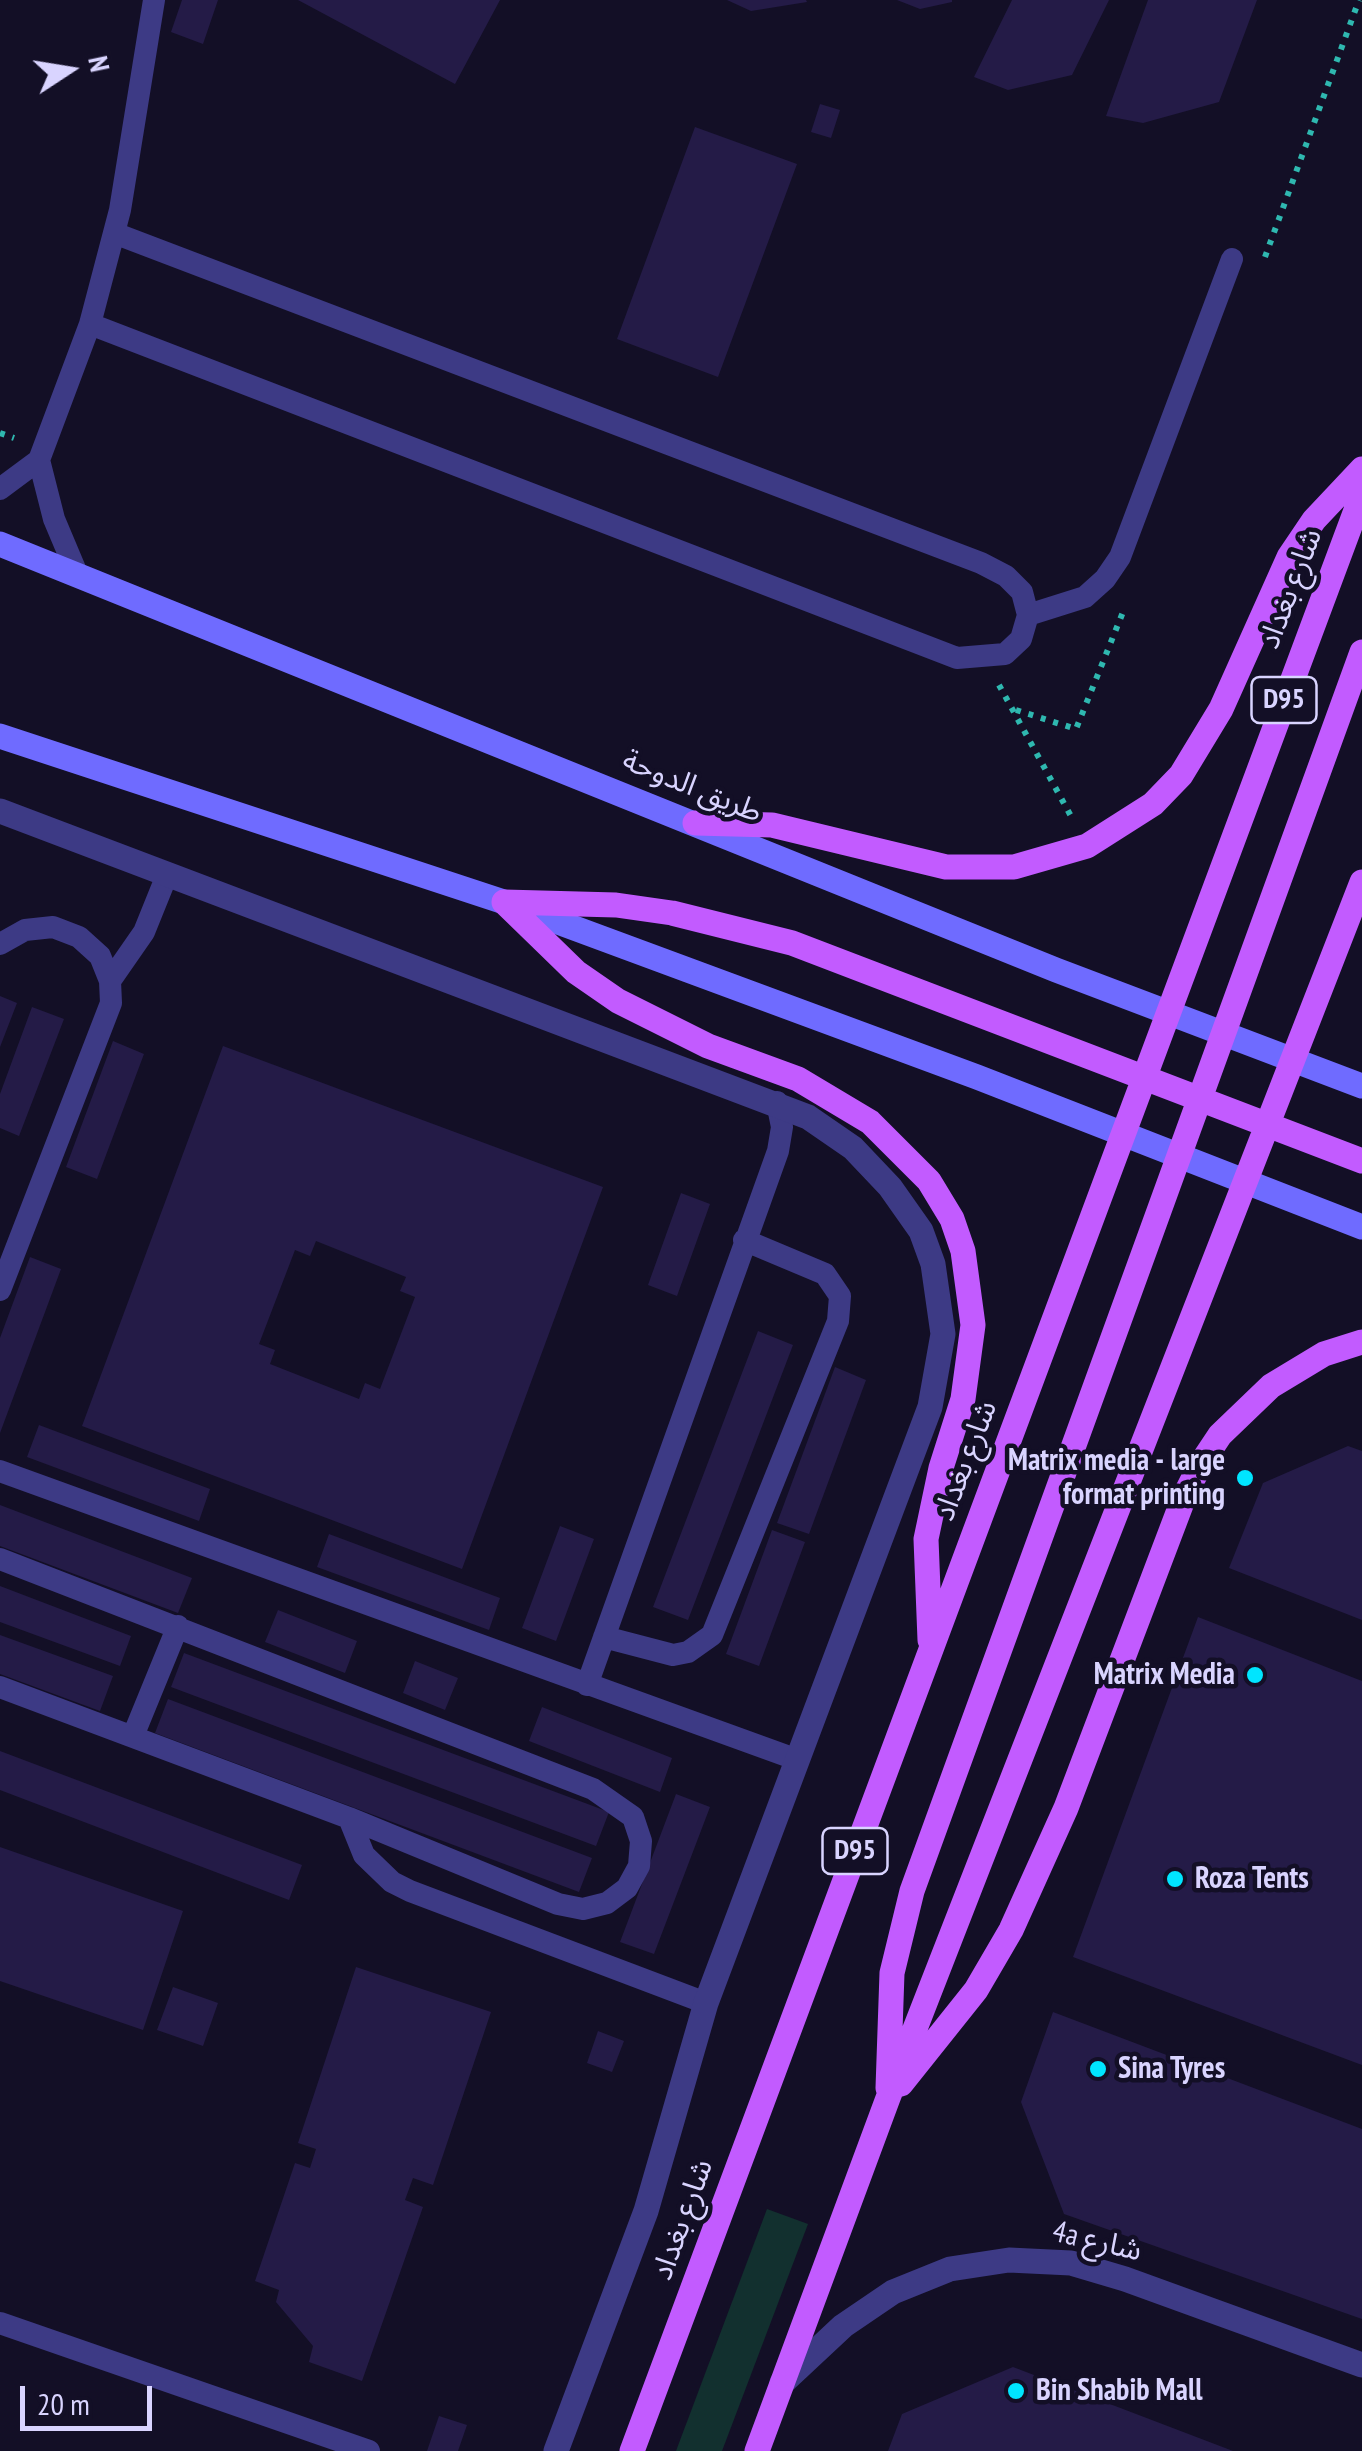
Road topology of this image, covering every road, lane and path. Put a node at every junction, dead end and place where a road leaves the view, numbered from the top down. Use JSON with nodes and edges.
{"nodes":[{"id":1,"x":154,"y":0,"type":"edge"},
{"id":2,"x":114,"y":234,"type":"junction"},
{"id":3,"x":1232,"y":259,"type":"dead end"},
{"id":4,"x":90,"y":324,"type":"junction"},
{"id":5,"x":39,"y":460,"type":"junction"},
{"id":6,"x":1362,"y":469,"type":"edge"},
{"id":7,"x":0,"y":489,"type":"edge"},
{"id":8,"x":1362,"y":494,"type":"edge"},
{"id":9,"x":0,"y":544,"type":"edge"},
{"id":10,"x":78,"y":576,"type":"junction"},
{"id":11,"x":1028,"y":615,"type":"junction"},
{"id":12,"x":1362,"y":652,"type":"edge"},
{"id":13,"x":982,"y":658,"type":"junction"},
{"id":14,"x":0,"y":736,"type":"edge"},
{"id":15,"x":0,"y":810,"type":"edge"},
{"id":16,"x":695,"y":823,"type":"junction"},
{"id":17,"x":1087,"y":846,"type":"junction"},
{"id":18,"x":167,"y":874,"type":"junction"},
{"id":19,"x":1362,"y":882,"type":"edge"},
{"id":20,"x":504,"y":902,"type":"junction"},
{"id":21,"x":0,"y":944,"type":"edge"},
{"id":22,"x":110,"y":982,"type":"junction"},
{"id":23,"x":1166,"y":1012,"type":"junction"},
{"id":24,"x":1224,"y":1034,"type":"junction"},
{"id":25,"x":1290,"y":1060,"type":"junction"},
{"id":26,"x":1141,"y":1078,"type":"junction"},
{"id":27,"x":1362,"y":1086,"type":"edge"},
{"id":28,"x":1200,"y":1100,"type":"junction"},
{"id":29,"x":777,"y":1102,"type":"junction"},
{"id":30,"x":1266,"y":1125,"type":"junction"},
{"id":31,"x":1120,"y":1134,"type":"junction"},
{"id":32,"x":1178,"y":1156,"type":"junction"},
{"id":33,"x":1362,"y":1161,"type":"edge"},
{"id":34,"x":1245,"y":1181,"type":"junction"},
{"id":35,"x":1362,"y":1228,"type":"edge"},
{"id":36,"x":744,"y":1240,"type":"junction"},
{"id":37,"x":0,"y":1290,"type":"edge"},
{"id":38,"x":1362,"y":1342,"type":"edge"},
{"id":39,"x":0,"y":1472,"type":"edge"},
{"id":40,"x":0,"y":1559,"type":"edge"},
{"id":41,"x":178,"y":1626,"type":"junction"},
{"id":42,"x":604,"y":1637,"type":"junction"},
{"id":43,"x":930,"y":1646,"type":"junction"},
{"id":44,"x":588,"y":1685,"type":"junction"},
{"id":45,"x":0,"y":1687,"type":"edge"},
{"id":46,"x":133,"y":1736,"type":"junction"},
{"id":47,"x":798,"y":1760,"type":"junction"},
{"id":48,"x":349,"y":1818,"type":"junction"},
{"id":49,"x":706,"y":2003,"type":"junction"},
{"id":50,"x":888,"y":2098,"type":"junction"},
{"id":51,"x":0,"y":2323,"type":"edge"},
{"id":52,"x":1362,"y":2366,"type":"edge"},
{"id":53,"x":782,"y":2383,"type":"junction"},
{"id":54,"x":369,"y":2451,"type":"edge"},
{"id":55,"x":556,"y":2451,"type":"edge"},
{"id":56,"x":632,"y":2451,"type":"edge"},
{"id":57,"x":757,"y":2451,"type":"edge"}],
"edges":[{"from":1,"to":2,"type":"lane"},
{"from":2,"to":4,"type":"lane"},
{"from":2,"to":11,"type":"lane"},
{"from":3,"to":11,"type":"lane"},
{"from":4,"to":5,"type":"lane"},
{"from":4,"to":13,"type":"lane"},
{"from":5,"to":7,"type":"lane"},
{"from":5,"to":10,"type":"lane"},
{"from":6,"to":17,"type":"main road"},
{"from":8,"to":23,"type":"main road","name":"شارع بغداد","number":"D95"},
{"from":9,"to":10,"type":"main road","name":"طريق الدوحة"},
{"from":10,"to":16,"type":"main road","name":"طريق الدوحة"},
{"from":11,"to":13,"type":"lane"},
{"from":12,"to":24,"type":"main road"},
{"from":13,"to":17,"type":"path"},
{"from":14,"to":20,"type":"main road"},
{"from":15,"to":18,"type":"street"},
{"from":16,"to":17,"type":"main road"},
{"from":16,"to":23,"type":"main road","name":"طريق الدوحة"},
{"from":18,"to":22,"type":"lane"},
{"from":18,"to":29,"type":"street"},
{"from":19,"to":25,"type":"main road"},
{"from":20,"to":26,"type":"main road"},
{"from":20,"to":31,"type":"main road"},
{"from":20,"to":43,"type":"main road"},
{"from":21,"to":22,"type":"lane"},
{"from":22,"to":37,"type":"lane"},
{"from":23,"to":24,"type":"main road","name":"طريق الدوحة"},
{"from":23,"to":26,"type":"main road","name":"شارع بغداد","number":"D95"},
{"from":24,"to":25,"type":"main road","name":"طريق الدوحة"},
{"from":24,"to":28,"type":"main road"},
{"from":25,"to":27,"type":"main road","name":"طريق الدوحة"},
{"from":25,"to":30,"type":"main road"},
{"from":26,"to":28,"type":"main road"},
{"from":26,"to":31,"type":"main road","name":"شارع بغداد","number":"D95"},
{"from":28,"to":30,"type":"main road"},
{"from":28,"to":32,"type":"main road"},
{"from":29,"to":36,"type":"lane"},
{"from":29,"to":47,"type":"street"},
{"from":30,"to":33,"type":"main road"},
{"from":30,"to":34,"type":"main road"},
{"from":31,"to":32,"type":"main road"},
{"from":31,"to":43,"type":"main road","name":"شارع بغداد","number":"D95"},
{"from":32,"to":34,"type":"main road"},
{"from":32,"to":50,"type":"main road"},
{"from":34,"to":35,"type":"main road"},
{"from":34,"to":50,"type":"main road"},
{"from":36,"to":42,"type":"lane"},
{"from":36,"to":42,"type":"lane"},
{"from":38,"to":50,"type":"main road"},
{"from":39,"to":44,"type":"lane"},
{"from":40,"to":41,"type":"lane"},
{"from":41,"to":46,"type":"lane"},
{"from":41,"to":48,"type":"lane"},
{"from":42,"to":44,"type":"lane"},
{"from":43,"to":56,"type":"main road","name":"شارع بغداد","number":"D95"},
{"from":44,"to":47,"type":"lane"},
{"from":45,"to":46,"type":"lane"},
{"from":46,"to":48,"type":"lane"},
{"from":47,"to":49,"type":"street"},
{"from":48,"to":49,"type":"lane"},
{"from":49,"to":55,"type":"street"},
{"from":50,"to":53,"type":"main road"},
{"from":51,"to":54,"type":"lane"},
{"from":52,"to":53,"type":"street","name":"4a شارع"},
{"from":53,"to":57,"type":"main road"}]}
